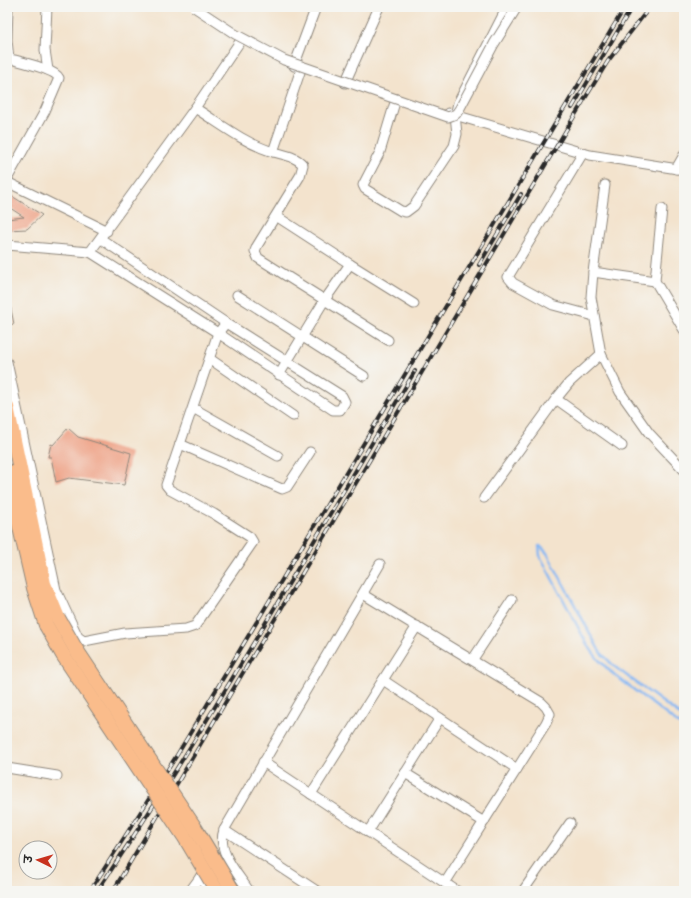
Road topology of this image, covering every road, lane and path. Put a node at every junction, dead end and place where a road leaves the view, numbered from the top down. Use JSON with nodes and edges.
{"nodes":[{"id":1,"x":8,"y":7,"type":"edge"},
{"id":2,"x":47,"y":7,"type":"edge"},
{"id":3,"x":190,"y":7,"type":"edge"},
{"id":4,"x":194,"y":7,"type":"edge"},
{"id":5,"x":316,"y":7,"type":"edge"},
{"id":6,"x":379,"y":7,"type":"edge"},
{"id":7,"x":507,"y":7,"type":"edge"},
{"id":8,"x":517,"y":7,"type":"edge"},
{"id":9,"x":241,"y":40,"type":"junction"},
{"id":10,"x":8,"y":59,"type":"edge"},
{"id":11,"x":297,"y":68,"type":"junction"},
{"id":12,"x":48,"y":70,"type":"junction"},
{"id":13,"x":345,"y":83,"type":"junction"},
{"id":14,"x":396,"y":99,"type":"junction"},
{"id":15,"x":195,"y":108,"type":"junction"},
{"id":16,"x":455,"y":115,"type":"junction"},
{"id":17,"x":273,"y":152,"type":"junction"},
{"id":18,"x":584,"y":153,"type":"junction"},
{"id":19,"x":684,"y":155,"type":"edge"},
{"id":20,"x":680,"y":169,"type":"edge"},
{"id":21,"x":7,"y":181,"type":"edge"},
{"id":22,"x":605,"y":184,"type":"dead end"},
{"id":23,"x":662,"y":209,"type":"dead end"},
{"id":24,"x":276,"y":216,"type":"junction"},
{"id":25,"x":107,"y":231,"type":"junction"},
{"id":26,"x":101,"y":239,"type":"junction"},
{"id":27,"x":7,"y":245,"type":"edge"},
{"id":28,"x":90,"y":252,"type":"junction"},
{"id":29,"x":350,"y":264,"type":"junction"},
{"id":30,"x":593,"y":272,"type":"junction"},
{"id":31,"x":655,"y":281,"type":"junction"},
{"id":32,"x":237,"y":295,"type":"dead end"},
{"id":33,"x":324,"y":301,"type":"junction"},
{"id":34,"x":414,"y":304,"type":"dead end"},
{"id":35,"x":594,"y":316,"type":"junction"},
{"id":36,"x":226,"y":324,"type":"junction"},
{"id":37,"x":684,"y":330,"type":"edge"},
{"id":38,"x":218,"y":333,"type":"junction"},
{"id":39,"x":302,"y":337,"type":"junction"},
{"id":40,"x":388,"y":340,"type":"dead end"},
{"id":41,"x":601,"y":354,"type":"junction"},
{"id":42,"x":210,"y":359,"type":"junction"},
{"id":43,"x":286,"y":361,"type":"junction"},
{"id":44,"x":7,"y":362,"type":"edge"},
{"id":45,"x":279,"y":374,"type":"junction"},
{"id":46,"x":364,"y":376,"type":"dead end"},
{"id":47,"x":556,"y":399,"type":"junction"},
{"id":48,"x":7,"y":407,"type":"edge"},
{"id":49,"x":193,"y":408,"type":"junction"},
{"id":50,"x":293,"y":416,"type":"dead end"},
{"id":51,"x":180,"y":444,"type":"junction"},
{"id":52,"x":622,"y":446,"type":"dead end"},
{"id":53,"x":310,"y":452,"type":"dead end"},
{"id":54,"x":278,"y":456,"type":"dead end"},
{"id":55,"x":684,"y":470,"type":"edge"},
{"id":56,"x":7,"y":471,"type":"edge"},
{"id":57,"x":484,"y":498,"type":"dead end"},
{"id":58,"x":12,"y":516,"type":"edge"},
{"id":59,"x":380,"y":564,"type":"dead end"},
{"id":60,"x":363,"y":594,"type":"junction"},
{"id":61,"x":512,"y":600,"type":"dead end"},
{"id":62,"x":52,"y":621,"type":"junction"},
{"id":63,"x":417,"y":626,"type":"junction"},
{"id":64,"x":473,"y":659,"type":"junction"},
{"id":65,"x":383,"y":680,"type":"junction"},
{"id":66,"x":440,"y":718,"type":"junction"},
{"id":67,"x":263,"y":762,"type":"junction"},
{"id":68,"x":7,"y":768,"type":"edge"},
{"id":69,"x":517,"y":769,"type":"junction"},
{"id":70,"x":405,"y":772,"type":"junction"},
{"id":71,"x":57,"y":776,"type":"dead end"},
{"id":72,"x":311,"y":794,"type":"junction"},
{"id":73,"x":484,"y":822,"type":"junction"},
{"id":74,"x":570,"y":823,"type":"dead end"},
{"id":75,"x":224,"y":830,"type":"junction"},
{"id":76,"x":368,"y":832,"type":"junction"},
{"id":77,"x":222,"y":847,"type":"junction"},
{"id":78,"x":200,"y":877,"type":"junction"},
{"id":79,"x":445,"y":883,"type":"junction"},
{"id":80,"x":190,"y":891,"type":"edge"},
{"id":81,"x":209,"y":891,"type":"edge"},
{"id":82,"x":218,"y":891,"type":"edge"},
{"id":83,"x":233,"y":891,"type":"edge"},
{"id":84,"x":249,"y":891,"type":"edge"},
{"id":85,"x":316,"y":891,"type":"edge"},
{"id":86,"x":457,"y":891,"type":"edge"},
{"id":87,"x":523,"y":891,"type":"edge"}],
"edges":[{"from":1,"to":10,"type":"street"},
{"from":2,"to":12,"type":"street"},
{"from":3,"to":9,"type":"street"},
{"from":4,"to":8,"type":"street","bridge":true},
{"from":5,"to":11,"type":"street"},
{"from":6,"to":13,"type":"street"},
{"from":7,"to":16,"type":"street"},
{"from":9,"to":11,"type":"street"},
{"from":9,"to":15,"type":"street"},
{"from":10,"to":12,"type":"street"},
{"from":11,"to":13,"type":"street"},
{"from":11,"to":17,"type":"street"},
{"from":12,"to":21,"type":"street"},
{"from":13,"to":14,"type":"street"},
{"from":14,"to":16,"type":"street"},
{"from":14,"to":16,"type":"street"},
{"from":15,"to":17,"type":"street"},
{"from":15,"to":25,"type":"street"},
{"from":16,"to":18,"type":"street"},
{"from":17,"to":24,"type":"street"},
{"from":18,"to":20,"type":"street"},
{"from":18,"to":35,"type":"street"},
{"from":19,"to":20,"type":"street"},
{"from":21,"to":25,"type":"street"},
{"from":22,"to":30,"type":"street"},
{"from":23,"to":31,"type":"street"},
{"from":24,"to":29,"type":"street"},
{"from":24,"to":33,"type":"street"},
{"from":25,"to":26,"type":"street"},
{"from":26,"to":28,"type":"street"},
{"from":26,"to":36,"type":"street"},
{"from":27,"to":28,"type":"street"},
{"from":28,"to":38,"type":"street"},
{"from":29,"to":33,"type":"street"},
{"from":29,"to":34,"type":"street"},
{"from":30,"to":31,"type":"street"},
{"from":30,"to":35,"type":"street"},
{"from":31,"to":37,"type":"street"},
{"from":32,"to":39,"type":"street"},
{"from":33,"to":39,"type":"street"},
{"from":33,"to":40,"type":"street"},
{"from":35,"to":41,"type":"street"},
{"from":36,"to":38,"type":"street"},
{"from":36,"to":43,"type":"street"},
{"from":38,"to":42,"type":"street"},
{"from":38,"to":45,"type":"street"},
{"from":39,"to":43,"type":"street"},
{"from":39,"to":46,"type":"street"},
{"from":41,"to":47,"type":"street"},
{"from":41,"to":55,"type":"street"},
{"from":42,"to":49,"type":"street"},
{"from":42,"to":50,"type":"street"},
{"from":43,"to":45,"type":"street"},
{"from":43,"to":45,"type":"street"},
{"from":44,"to":51,"type":"street"},
{"from":47,"to":52,"type":"street"},
{"from":47,"to":57,"type":"street"},
{"from":48,"to":62,"type":"highway"},
{"from":49,"to":51,"type":"street"},
{"from":49,"to":54,"type":"street"},
{"from":51,"to":53,"type":"street"},
{"from":56,"to":58,"type":"highway"},
{"from":58,"to":62,"type":"highway"},
{"from":59,"to":60,"type":"street"},
{"from":60,"to":63,"type":"street"},
{"from":60,"to":67,"type":"street"},
{"from":61,"to":64,"type":"street"},
{"from":62,"to":82,"type":"highway","bridge":true},
{"from":62,"to":83,"type":"highway","bridge":true},
{"from":63,"to":64,"type":"street"},
{"from":63,"to":65,"type":"street"},
{"from":64,"to":69,"type":"street"},
{"from":65,"to":66,"type":"street"},
{"from":65,"to":72,"type":"street"},
{"from":66,"to":69,"type":"street"},
{"from":66,"to":70,"type":"street"},
{"from":67,"to":72,"type":"street"},
{"from":67,"to":75,"type":"street"},
{"from":68,"to":71,"type":"street"},
{"from":69,"to":73,"type":"street"},
{"from":70,"to":73,"type":"street"},
{"from":70,"to":76,"type":"street"},
{"from":72,"to":76,"type":"street"},
{"from":73,"to":79,"type":"street"},
{"from":74,"to":87,"type":"street"},
{"from":75,"to":77,"type":"street"},
{"from":75,"to":85,"type":"street"},
{"from":76,"to":79,"type":"street"},
{"from":77,"to":78,"type":"street"},
{"from":77,"to":84,"type":"street"},
{"from":78,"to":80,"type":"street"},
{"from":78,"to":81,"type":"street"},
{"from":79,"to":86,"type":"street"}]}
